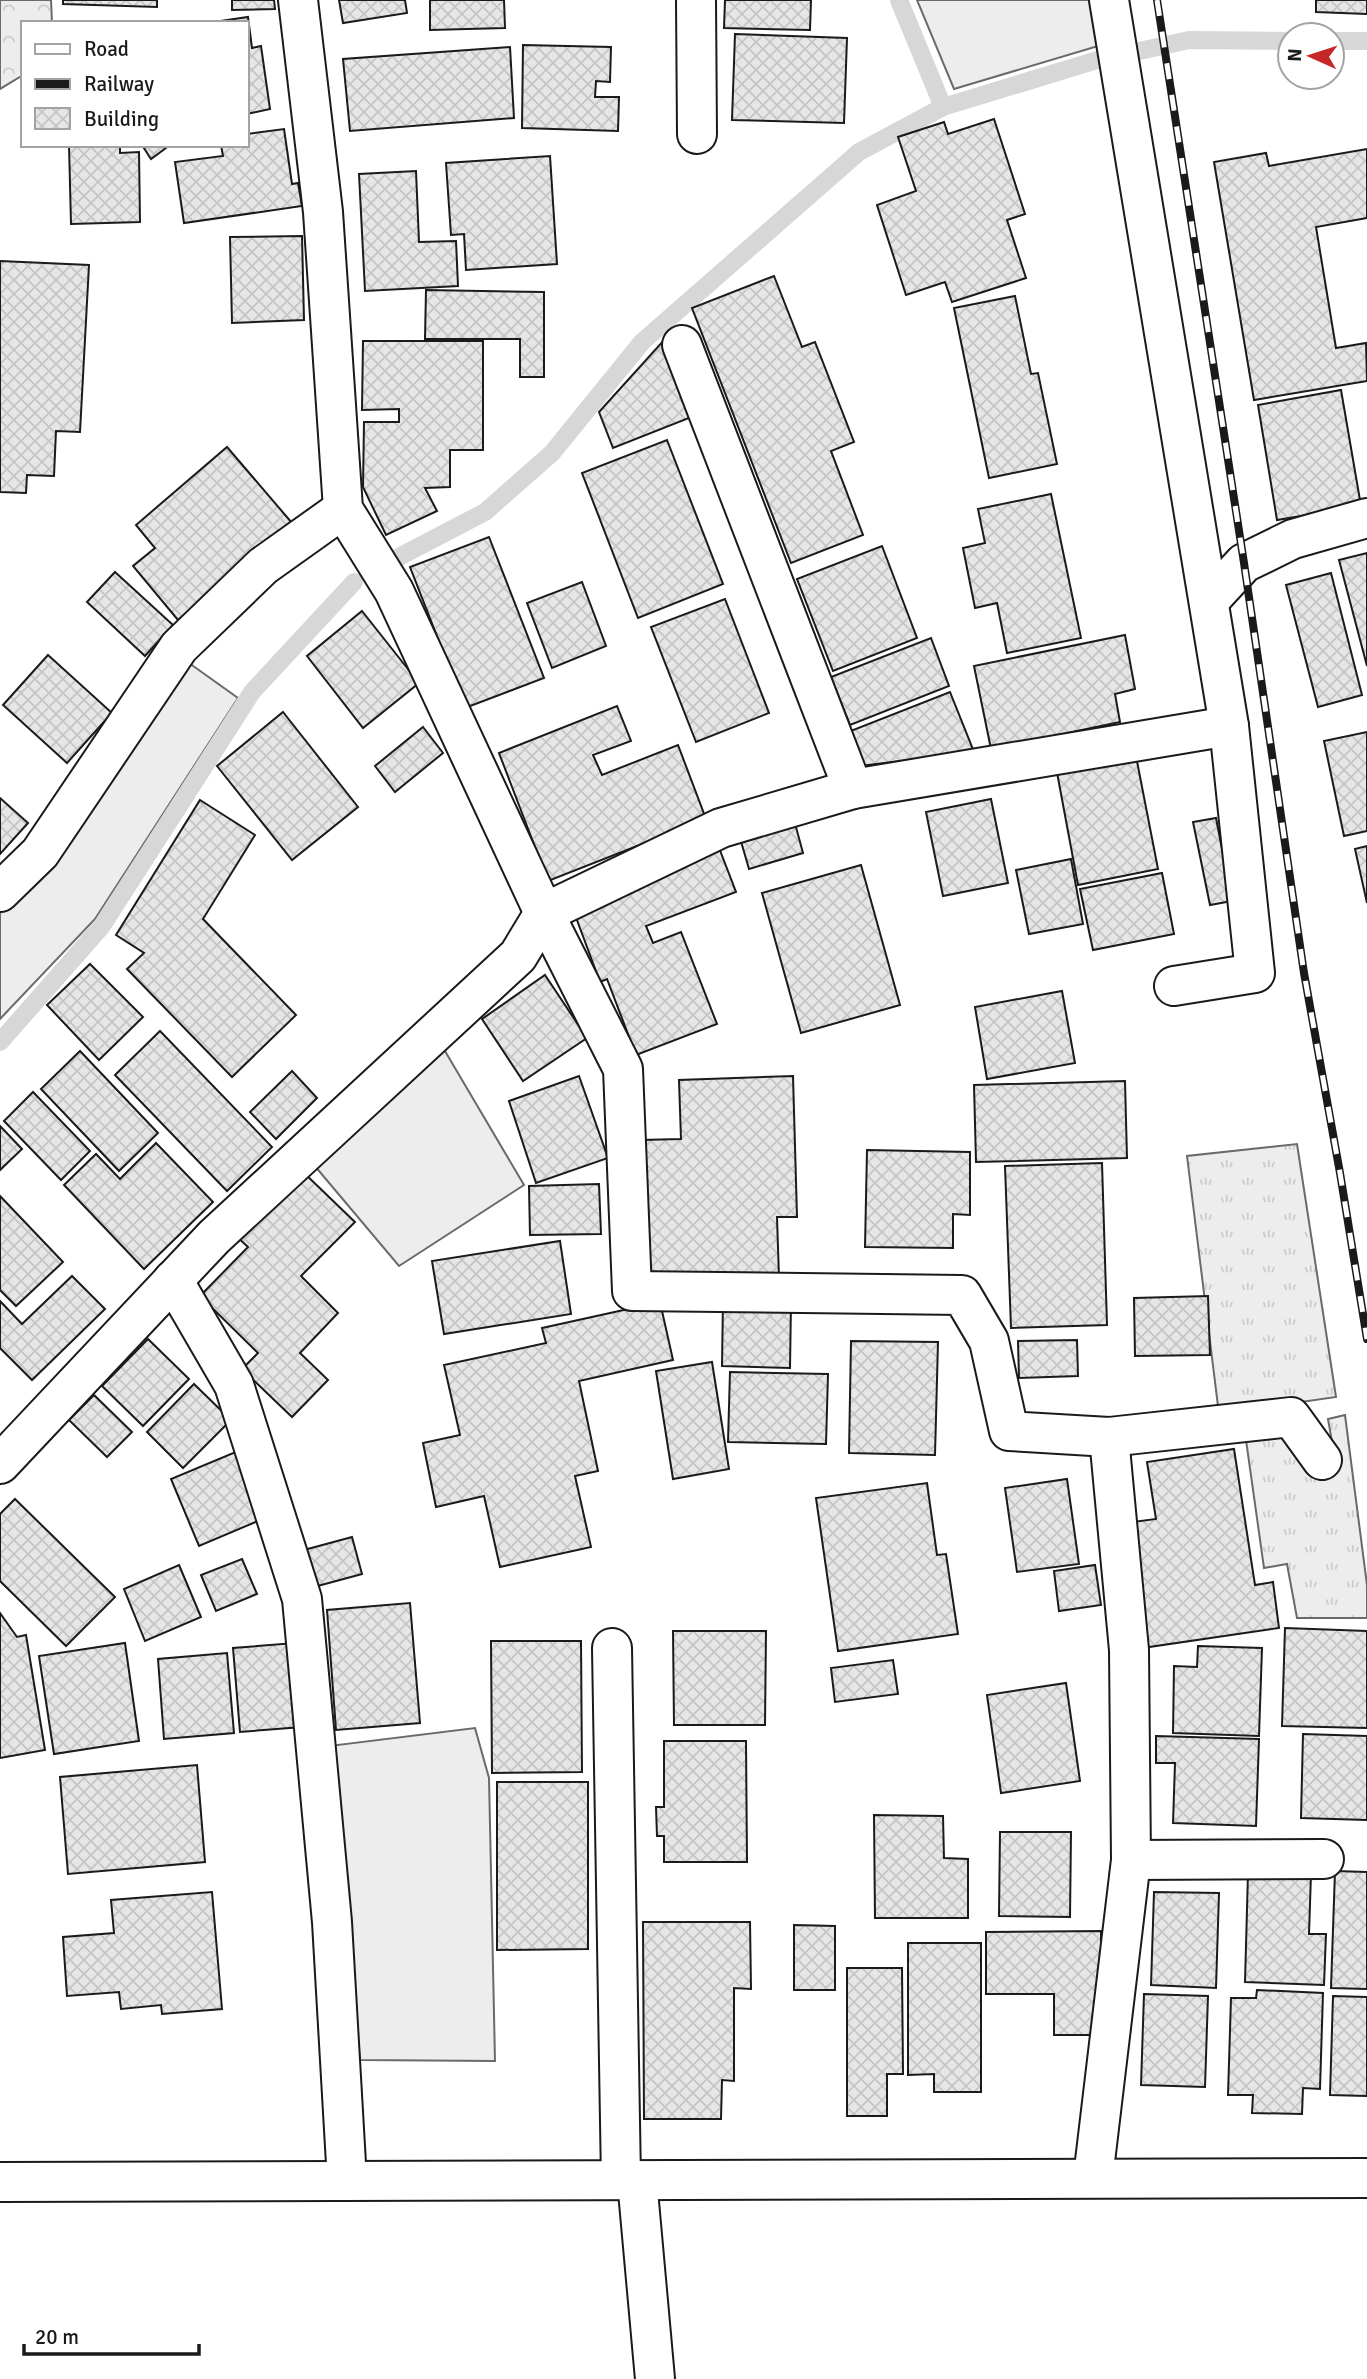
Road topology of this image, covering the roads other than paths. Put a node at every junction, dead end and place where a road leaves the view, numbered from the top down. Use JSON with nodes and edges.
{"nodes":[{"id":1,"x":298,"y":0,"type":"edge"},
{"id":2,"x":696,"y":0,"type":"edge"},
{"id":3,"x":1109,"y":0,"type":"edge"},
{"id":4,"x":697,"y":134,"type":"dead end"},
{"id":5,"x":682,"y":345,"type":"dead end"},
{"id":6,"x":342,"y":509,"type":"junction"},
{"id":7,"x":1367,"y":518,"type":"edge"},
{"id":8,"x":1209,"y":601,"type":"junction"},
{"id":9,"x":1229,"y":726,"type":"junction"},
{"id":10,"x":853,"y":789,"type":"junction"},
{"id":11,"x":0,"y":892,"type":"edge"},
{"id":12,"x":544,"y":913,"type":"junction"},
{"id":13,"x":1174,"y":986,"type":"dead end"},
{"id":14,"x":173,"y":1280,"type":"junction"},
{"id":15,"x":1109,"y":1437,"type":"junction"},
{"id":16,"x":1322,"y":1460,"type":"dead end"},
{"id":17,"x":0,"y":1464,"type":"edge"},
{"id":18,"x":612,"y":1648,"type":"dead end"},
{"id":19,"x":1324,"y":1859,"type":"dead end"},
{"id":20,"x":1131,"y":1860,"type":"junction"},
{"id":21,"x":1093,"y":2178,"type":"junction"},
{"id":22,"x":1367,"y":2178,"type":"edge"},
{"id":23,"x":629,"y":2180,"type":"junction"},
{"id":24,"x":347,"y":2181,"type":"junction"},
{"id":25,"x":0,"y":2182,"type":"edge"},
{"id":26,"x":655,"y":2379,"type":"edge"}],
"edges":[{"from":1,"to":6,"type":"street"},
{"from":2,"to":4,"type":"street"},
{"from":3,"to":8,"type":"street"},
{"from":5,"to":10,"type":"street"},
{"from":6,"to":11,"type":"street"},
{"from":6,"to":12,"type":"street"},
{"from":7,"to":8,"type":"street"},
{"from":8,"to":9,"type":"street"},
{"from":9,"to":10,"type":"street"},
{"from":9,"to":13,"type":"street"},
{"from":10,"to":12,"type":"street"},
{"from":12,"to":14,"type":"street"},
{"from":12,"to":15,"type":"street"},
{"from":14,"to":17,"type":"street"},
{"from":14,"to":24,"type":"street"},
{"from":15,"to":16,"type":"street"},
{"from":15,"to":20,"type":"street"},
{"from":18,"to":23,"type":"street"},
{"from":19,"to":20,"type":"street"},
{"from":20,"to":21,"type":"street"},
{"from":21,"to":22,"type":"street"},
{"from":21,"to":23,"type":"street"},
{"from":23,"to":24,"type":"street"},
{"from":23,"to":26,"type":"street"},
{"from":24,"to":25,"type":"street"}]}
